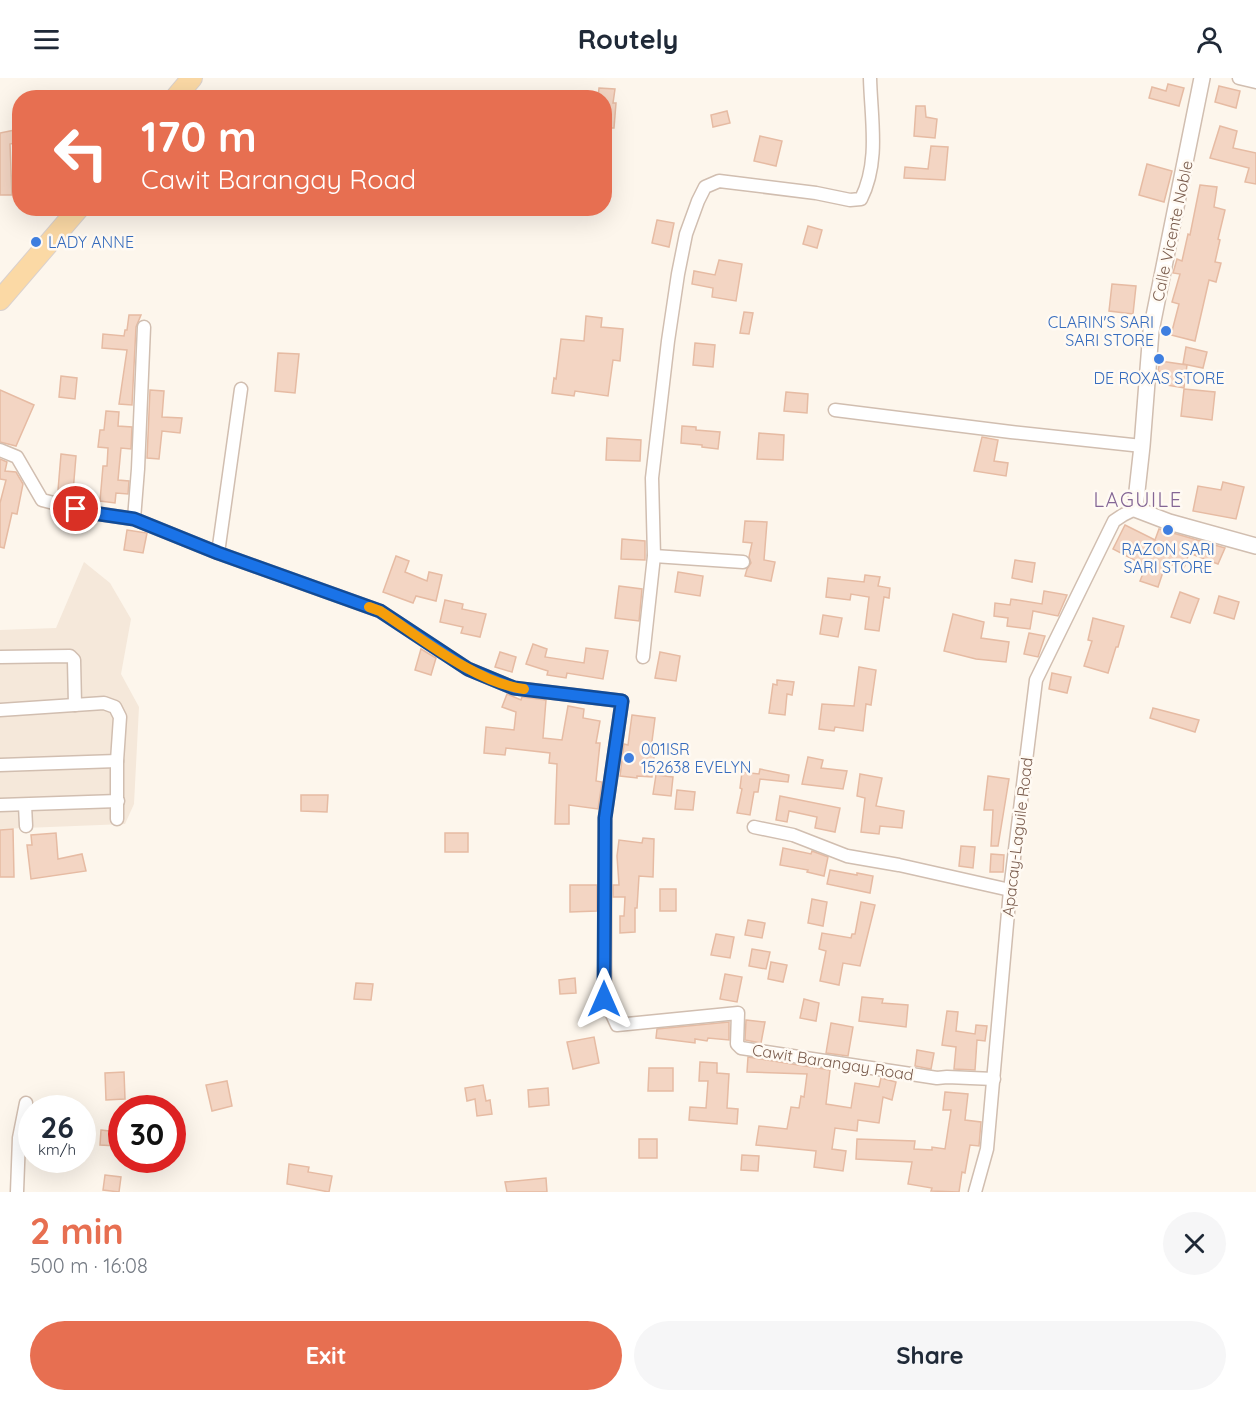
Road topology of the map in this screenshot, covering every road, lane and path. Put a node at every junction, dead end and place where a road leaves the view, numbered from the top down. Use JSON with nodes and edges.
{"nodes":[{"id":1,"x":192,"y":78,"type":"edge"},
{"id":2,"x":870,"y":78,"type":"edge"},
{"id":3,"x":1202,"y":78,"type":"edge"},
{"id":4,"x":1239,"y":78,"type":"edge"},
{"id":5,"x":1256,"y":82,"type":"edge"},
{"id":6,"x":182,"y":90,"type":"edge"},
{"id":7,"x":72,"y":216,"type":"edge"},
{"id":8,"x":0,"y":300,"type":"edge"},
{"id":9,"x":144,"y":327,"type":"dead end"},
{"id":10,"x":241,"y":389,"type":"dead end"},
{"id":11,"x":835,"y":410,"type":"dead end"},
{"id":12,"x":1142,"y":446,"type":"junction"},
{"id":13,"x":0,"y":450,"type":"edge"},
{"id":14,"x":1135,"y":509,"type":"junction"},
{"id":15,"x":134,"y":519,"type":"junction"},
{"id":16,"x":1256,"y":546,"type":"edge"},
{"id":17,"x":218,"y":553,"type":"junction"},
{"id":18,"x":654,"y":556,"type":"junction"},
{"id":19,"x":743,"y":562,"type":"dead end"},
{"id":20,"x":0,"y":657,"type":"edge"},
{"id":21,"x":643,"y":657,"type":"dead end"},
{"id":22,"x":75,"y":705,"type":"junction"},
{"id":23,"x":0,"y":710,"type":"edge"},
{"id":24,"x":117,"y":761,"type":"junction"},
{"id":25,"x":0,"y":765,"type":"edge"},
{"id":26,"x":117,"y":801,"type":"junction"},
{"id":27,"x":0,"y":805,"type":"edge"},
{"id":28,"x":25,"y":805,"type":"junction"},
{"id":29,"x":117,"y":819,"type":"dead end"},
{"id":30,"x":26,"y":826,"type":"dead end"},
{"id":31,"x":754,"y":827,"type":"dead end"},
{"id":32,"x":1010,"y":890,"type":"junction"},
{"id":33,"x":994,"y":1079,"type":"junction"},
{"id":34,"x":18,"y":1173,"type":"edge"},
{"id":35,"x":17,"y":1192,"type":"edge"},
{"id":36,"x":975,"y":1192,"type":"edge"}],
"edges":[{"from":1,"to":6,"type":"main road"},
{"from":2,"to":18,"type":"street"},
{"from":3,"to":12,"type":"street","name":"Calle Vicente Noble"},
{"from":4,"to":5,"type":"street"},
{"from":7,"to":8,"type":"main road"},
{"from":9,"to":15,"type":"street"},
{"from":10,"to":17,"type":"street"},
{"from":11,"to":12,"type":"street"},
{"from":12,"to":14,"type":"street","name":"Calle Vicente Noble"},
{"from":13,"to":15,"type":"street"},
{"from":14,"to":16,"type":"street"},
{"from":14,"to":32,"type":"street","name":"Apacay-Laguile Road"},
{"from":15,"to":17,"type":"street"},
{"from":17,"to":33,"type":"street","name":"Cawit Barangay Road"},
{"from":18,"to":19,"type":"street"},
{"from":18,"to":21,"type":"street"},
{"from":20,"to":22,"type":"street"},
{"from":22,"to":23,"type":"street"},
{"from":22,"to":24,"type":"street"},
{"from":24,"to":25,"type":"street"},
{"from":24,"to":26,"type":"street"},
{"from":26,"to":28,"type":"street"},
{"from":26,"to":29,"type":"street"},
{"from":27,"to":28,"type":"street"},
{"from":28,"to":30,"type":"street"},
{"from":31,"to":32,"type":"street"},
{"from":32,"to":33,"type":"street","name":"Apacay-Laguile Road"},
{"from":33,"to":36,"type":"street","name":"Apacay-Laguile Road"},
{"from":34,"to":35,"type":"street"}]}
